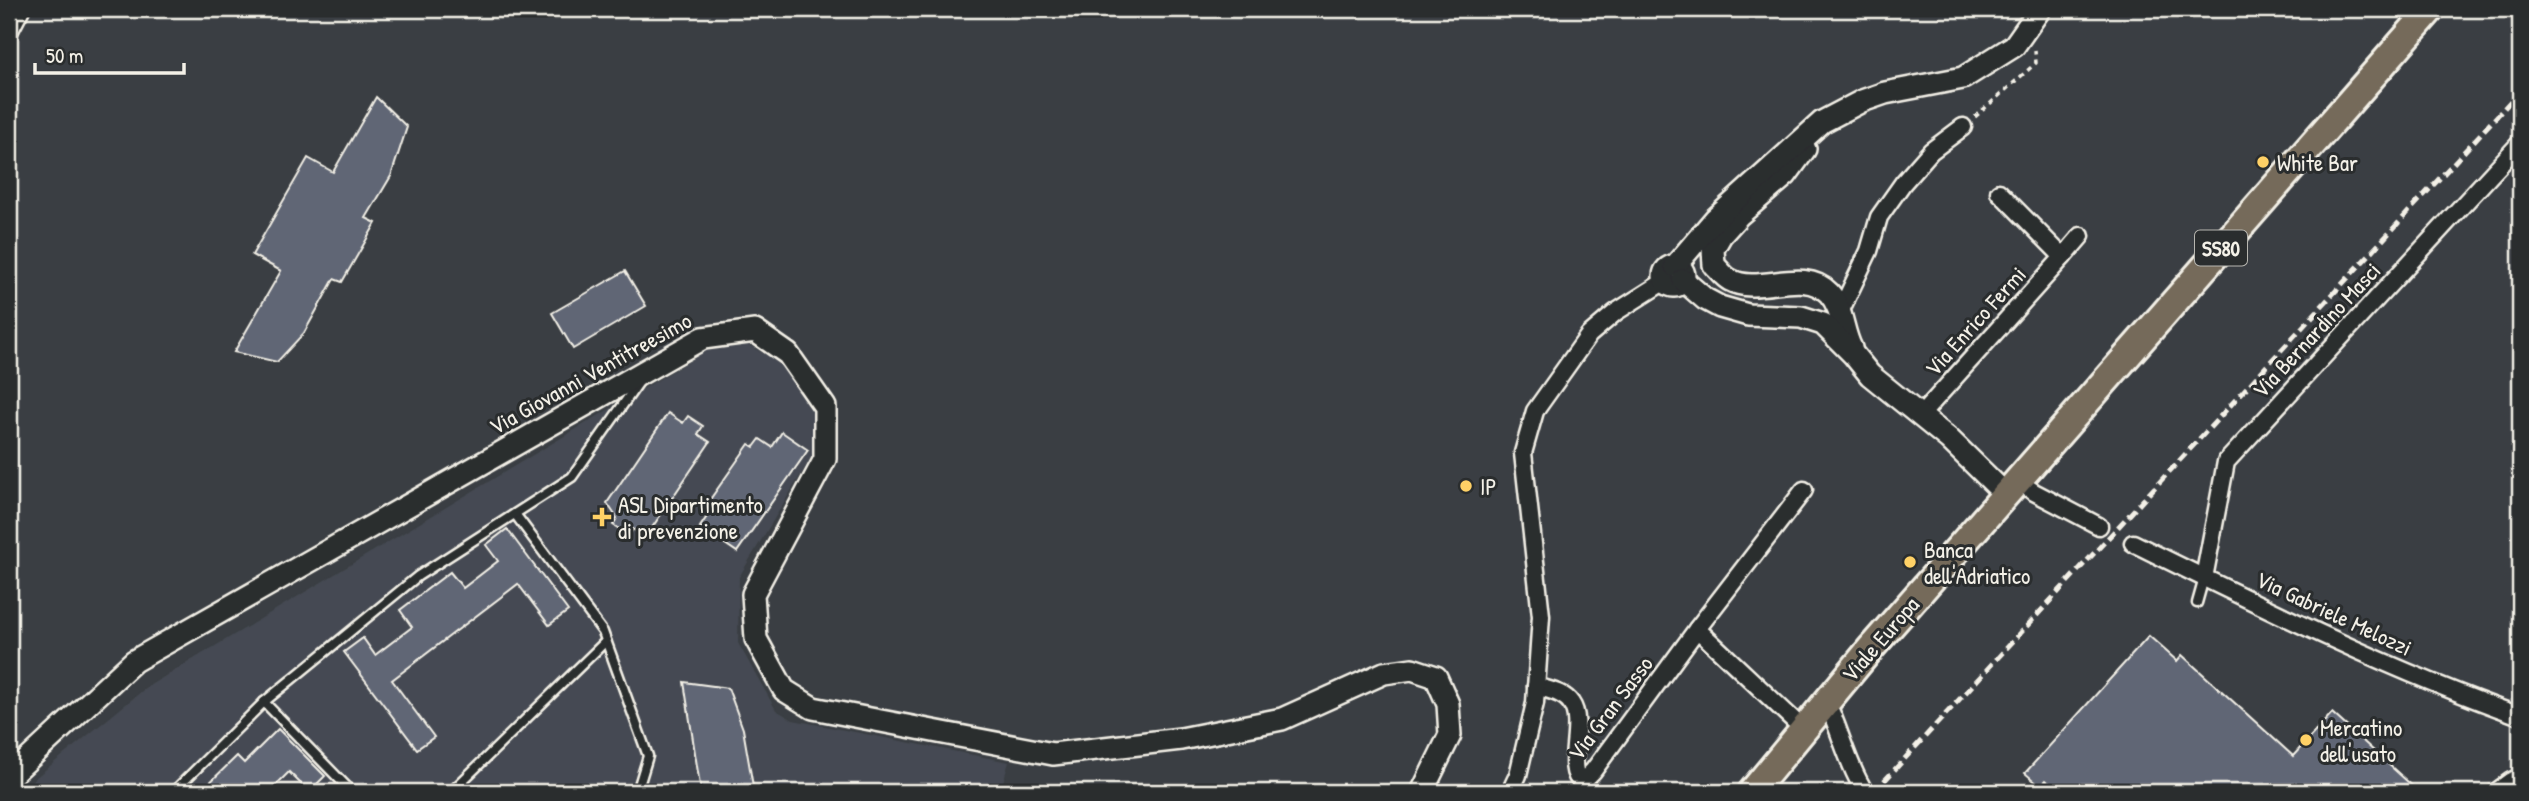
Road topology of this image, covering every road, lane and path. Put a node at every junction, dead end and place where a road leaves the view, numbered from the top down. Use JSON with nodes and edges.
{"nodes":[{"id":1,"x":22,"y":9,"type":"edge"},
{"id":2,"x":2431,"y":9,"type":"edge"},
{"id":3,"x":2036,"y":15,"type":"edge"},
{"id":4,"x":9,"y":32,"type":"edge"},
{"id":5,"x":1822,"y":122,"type":"junction"},
{"id":6,"x":1964,"y":127,"type":"joint"},
{"id":7,"x":2520,"y":143,"type":"edge"},
{"id":8,"x":1999,"y":192,"type":"dead end"},
{"id":9,"x":2081,"y":236,"type":"dead end"},
{"id":10,"x":2063,"y":257,"type":"junction"},
{"id":11,"x":1674,"y":276,"type":"junction"},
{"id":12,"x":1840,"y":312,"type":"junction"},
{"id":13,"x":1853,"y":354,"type":"junction"},
{"id":14,"x":649,"y":368,"type":"junction"},
{"id":15,"x":1920,"y":416,"type":"junction"},
{"id":16,"x":2012,"y":488,"type":"junction"},
{"id":17,"x":1804,"y":490,"type":"dead end"},
{"id":18,"x":515,"y":514,"type":"junction"},
{"id":19,"x":2099,"y":526,"type":"dead end"},
{"id":20,"x":2133,"y":542,"type":"dead end"},
{"id":21,"x":2204,"y":578,"type":"junction"},
{"id":22,"x":2197,"y":603,"type":"dead end"},
{"id":23,"x":1697,"y":629,"type":"junction"},
{"id":24,"x":606,"y":641,"type":"junction"},
{"id":25,"x":1536,"y":686,"type":"junction"},
{"id":26,"x":1826,"y":701,"type":"junction"},
{"id":27,"x":264,"y":702,"type":"junction"},
{"id":28,"x":2520,"y":716,"type":"edge"},
{"id":29,"x":1803,"y":729,"type":"junction"},
{"id":30,"x":9,"y":777,"type":"edge"},
{"id":31,"x":2520,"y":777,"type":"edge"},
{"id":32,"x":1862,"y":787,"type":"dead end"},
{"id":33,"x":173,"y":792,"type":"edge"},
{"id":34,"x":352,"y":792,"type":"edge"},
{"id":35,"x":451,"y":792,"type":"edge"},
{"id":36,"x":637,"y":792,"type":"edge"},
{"id":37,"x":1422,"y":792,"type":"edge"},
{"id":38,"x":1510,"y":792,"type":"edge"},
{"id":39,"x":1752,"y":792,"type":"edge"},
{"id":40,"x":2496,"y":792,"type":"edge"}],
"edges":[{"from":1,"to":4,"type":"street"},
{"from":2,"to":16,"type":"main road","number":"SS80"},
{"from":3,"to":5,"type":"street"},
{"from":3,"to":6,"type":"path"},
{"from":5,"to":11,"type":"street"},
{"from":5,"to":12,"type":"street"},
{"from":6,"to":12,"type":"street"},
{"from":7,"to":21,"type":"street","name":"Via Bernardino Masci"},
{"from":8,"to":10,"type":"street"},
{"from":9,"to":10,"type":"street","name":"Via Enrico Fermi"},
{"from":10,"to":15,"type":"street","name":"Via Enrico Fermi"},
{"from":11,"to":13,"type":"street"},
{"from":11,"to":25,"type":"street"},
{"from":12,"to":13,"type":"street"},
{"from":13,"to":15,"type":"street"},
{"from":14,"to":18,"type":"lane"},
{"from":14,"to":30,"type":"street","name":"Via Giovanni Ventitreesimo"},
{"from":14,"to":37,"type":"street","name":"Via Giovanni Ventitreesimo"},
{"from":15,"to":16,"type":"street"},
{"from":16,"to":19,"type":"street"},
{"from":16,"to":26,"type":"main road","name":"Viale Europa","number":"SS80"},
{"from":17,"to":23,"type":"street","name":"Via Gran Sasso"},
{"from":18,"to":24,"type":"lane"},
{"from":18,"to":27,"type":"lane"},
{"from":20,"to":21,"type":"street","name":"Via Gabriele Melozzi"},
{"from":21,"to":22,"type":"lane"},
{"from":21,"to":28,"type":"street","name":"Via Gabriele Melozzi"},
{"from":23,"to":25,"type":"street","name":"Via Gran Sasso"},
{"from":23,"to":29,"type":"street"},
{"from":24,"to":35,"type":"lane"},
{"from":24,"to":36,"type":"lane"},
{"from":25,"to":38,"type":"street"},
{"from":26,"to":29,"type":"main road","name":"Viale Europa","number":"SS80"},
{"from":26,"to":32,"type":"street"},
{"from":27,"to":33,"type":"lane"},
{"from":27,"to":34,"type":"lane"},
{"from":29,"to":39,"type":"main road","name":"Viale Europa","number":"SS80"},
{"from":31,"to":40,"type":"street"}]}
